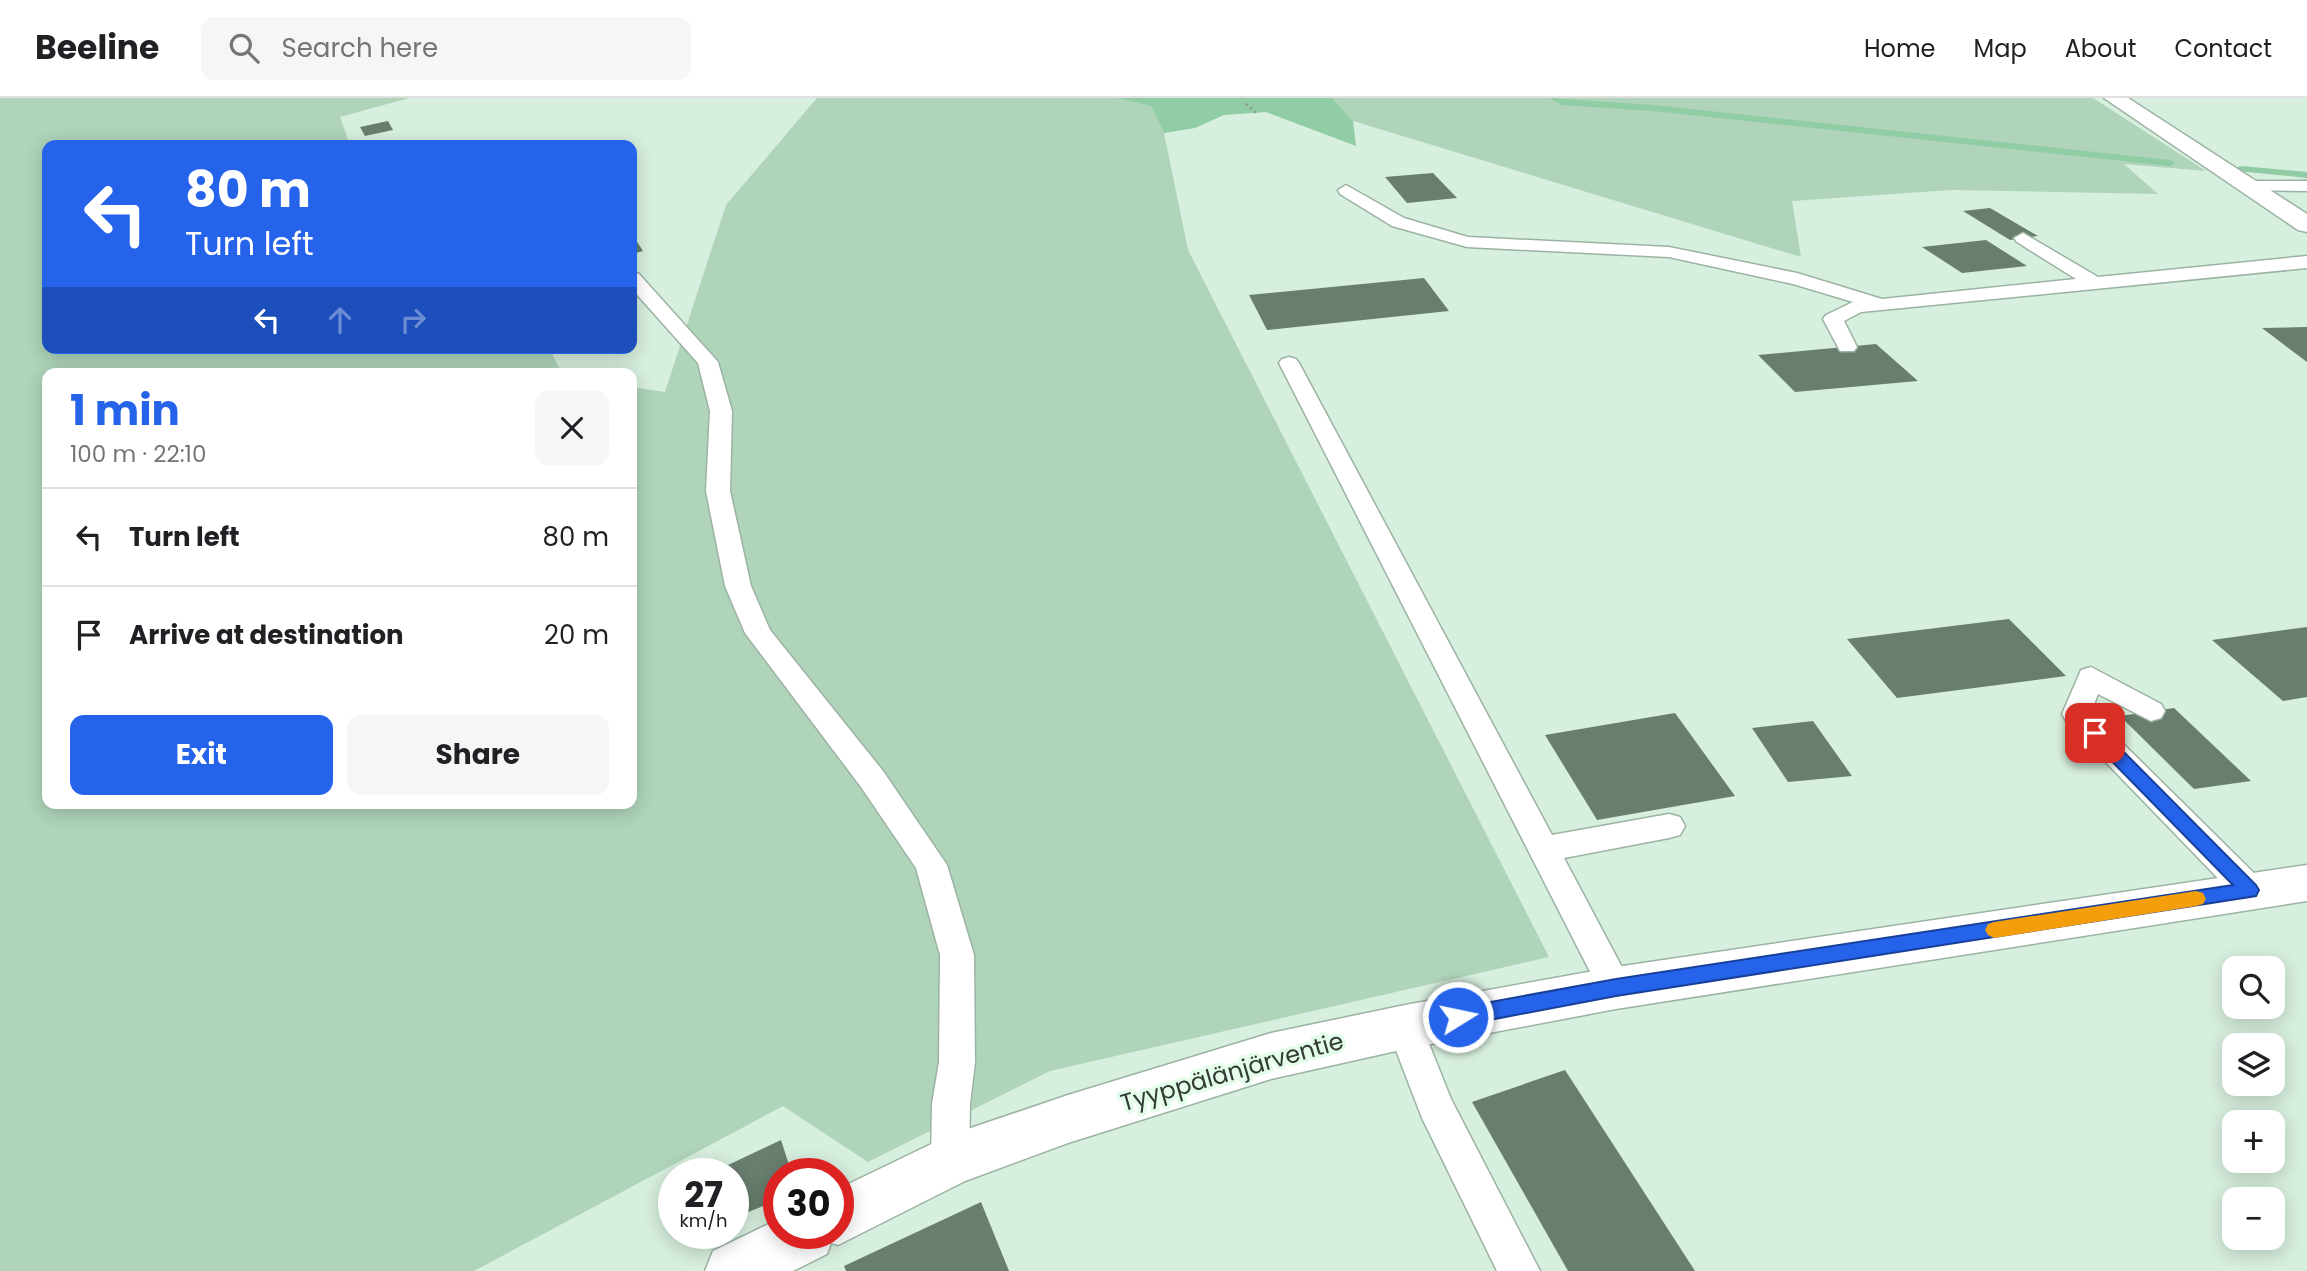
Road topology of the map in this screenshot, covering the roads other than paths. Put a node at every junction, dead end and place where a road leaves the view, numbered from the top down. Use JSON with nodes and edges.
{"nodes":[{"id":1,"x":2114,"y":98,"type":"edge"},
{"id":2,"x":2248,"y":186,"type":"junction"},
{"id":3,"x":2307,"y":186,"type":"edge"},
{"id":4,"x":1346,"y":190,"type":"dead end"},
{"id":5,"x":2307,"y":225,"type":"edge"},
{"id":6,"x":2023,"y":238,"type":"dead end"},
{"id":7,"x":2307,"y":262,"type":"edge"},
{"id":8,"x":2094,"y":283,"type":"junction"},
{"id":9,"x":637,"y":284,"type":"edge"},
{"id":10,"x":1882,"y":305,"type":"junction"},
{"id":11,"x":1847,"y":347,"type":"dead end"},
{"id":12,"x":1289,"y":363,"type":"dead end"},
{"id":13,"x":2151,"y":711,"type":"dead end"},
{"id":14,"x":1669,"y":826,"type":"dead end"},
{"id":15,"x":1544,"y":849,"type":"junction"},
{"id":16,"x":2307,"y":883,"type":"edge"},
{"id":17,"x":2250,"y":890,"type":"junction"},
{"id":18,"x":1616,"y":988,"type":"junction"},
{"id":19,"x":1405,"y":1027,"type":"junction"},
{"id":20,"x":950,"y":1161,"type":"junction"},
{"id":21,"x":854,"y":1210,"type":"edge"},
{"id":22,"x":777,"y":1249,"type":"edge"},
{"id":23,"x":733,"y":1271,"type":"edge"},
{"id":24,"x":1519,"y":1271,"type":"edge"}],
"edges":[{"from":1,"to":2,"type":"street"},
{"from":2,"to":3,"type":"lane"},
{"from":2,"to":5,"type":"street"},
{"from":4,"to":10,"type":"lane"},
{"from":6,"to":8,"type":"lane"},
{"from":7,"to":8,"type":"lane"},
{"from":8,"to":10,"type":"lane"},
{"from":9,"to":20,"type":"lane"},
{"from":10,"to":11,"type":"lane"},
{"from":12,"to":15,"type":"lane"},
{"from":13,"to":17,"type":"lane"},
{"from":14,"to":15,"type":"lane"},
{"from":15,"to":18,"type":"lane"},
{"from":16,"to":17,"type":"street","name":"Tyyppälänjärventie"},
{"from":17,"to":18,"type":"street","name":"Tyyppälänjärventie"},
{"from":18,"to":19,"type":"street","name":"Tyyppälänjärventie"},
{"from":19,"to":20,"type":"street","name":"Tyyppälänjärventie"},
{"from":19,"to":24,"type":"lane"},
{"from":20,"to":21,"type":"street","name":"Tyyppälänjärventie"},
{"from":22,"to":23,"type":"street"}]}
